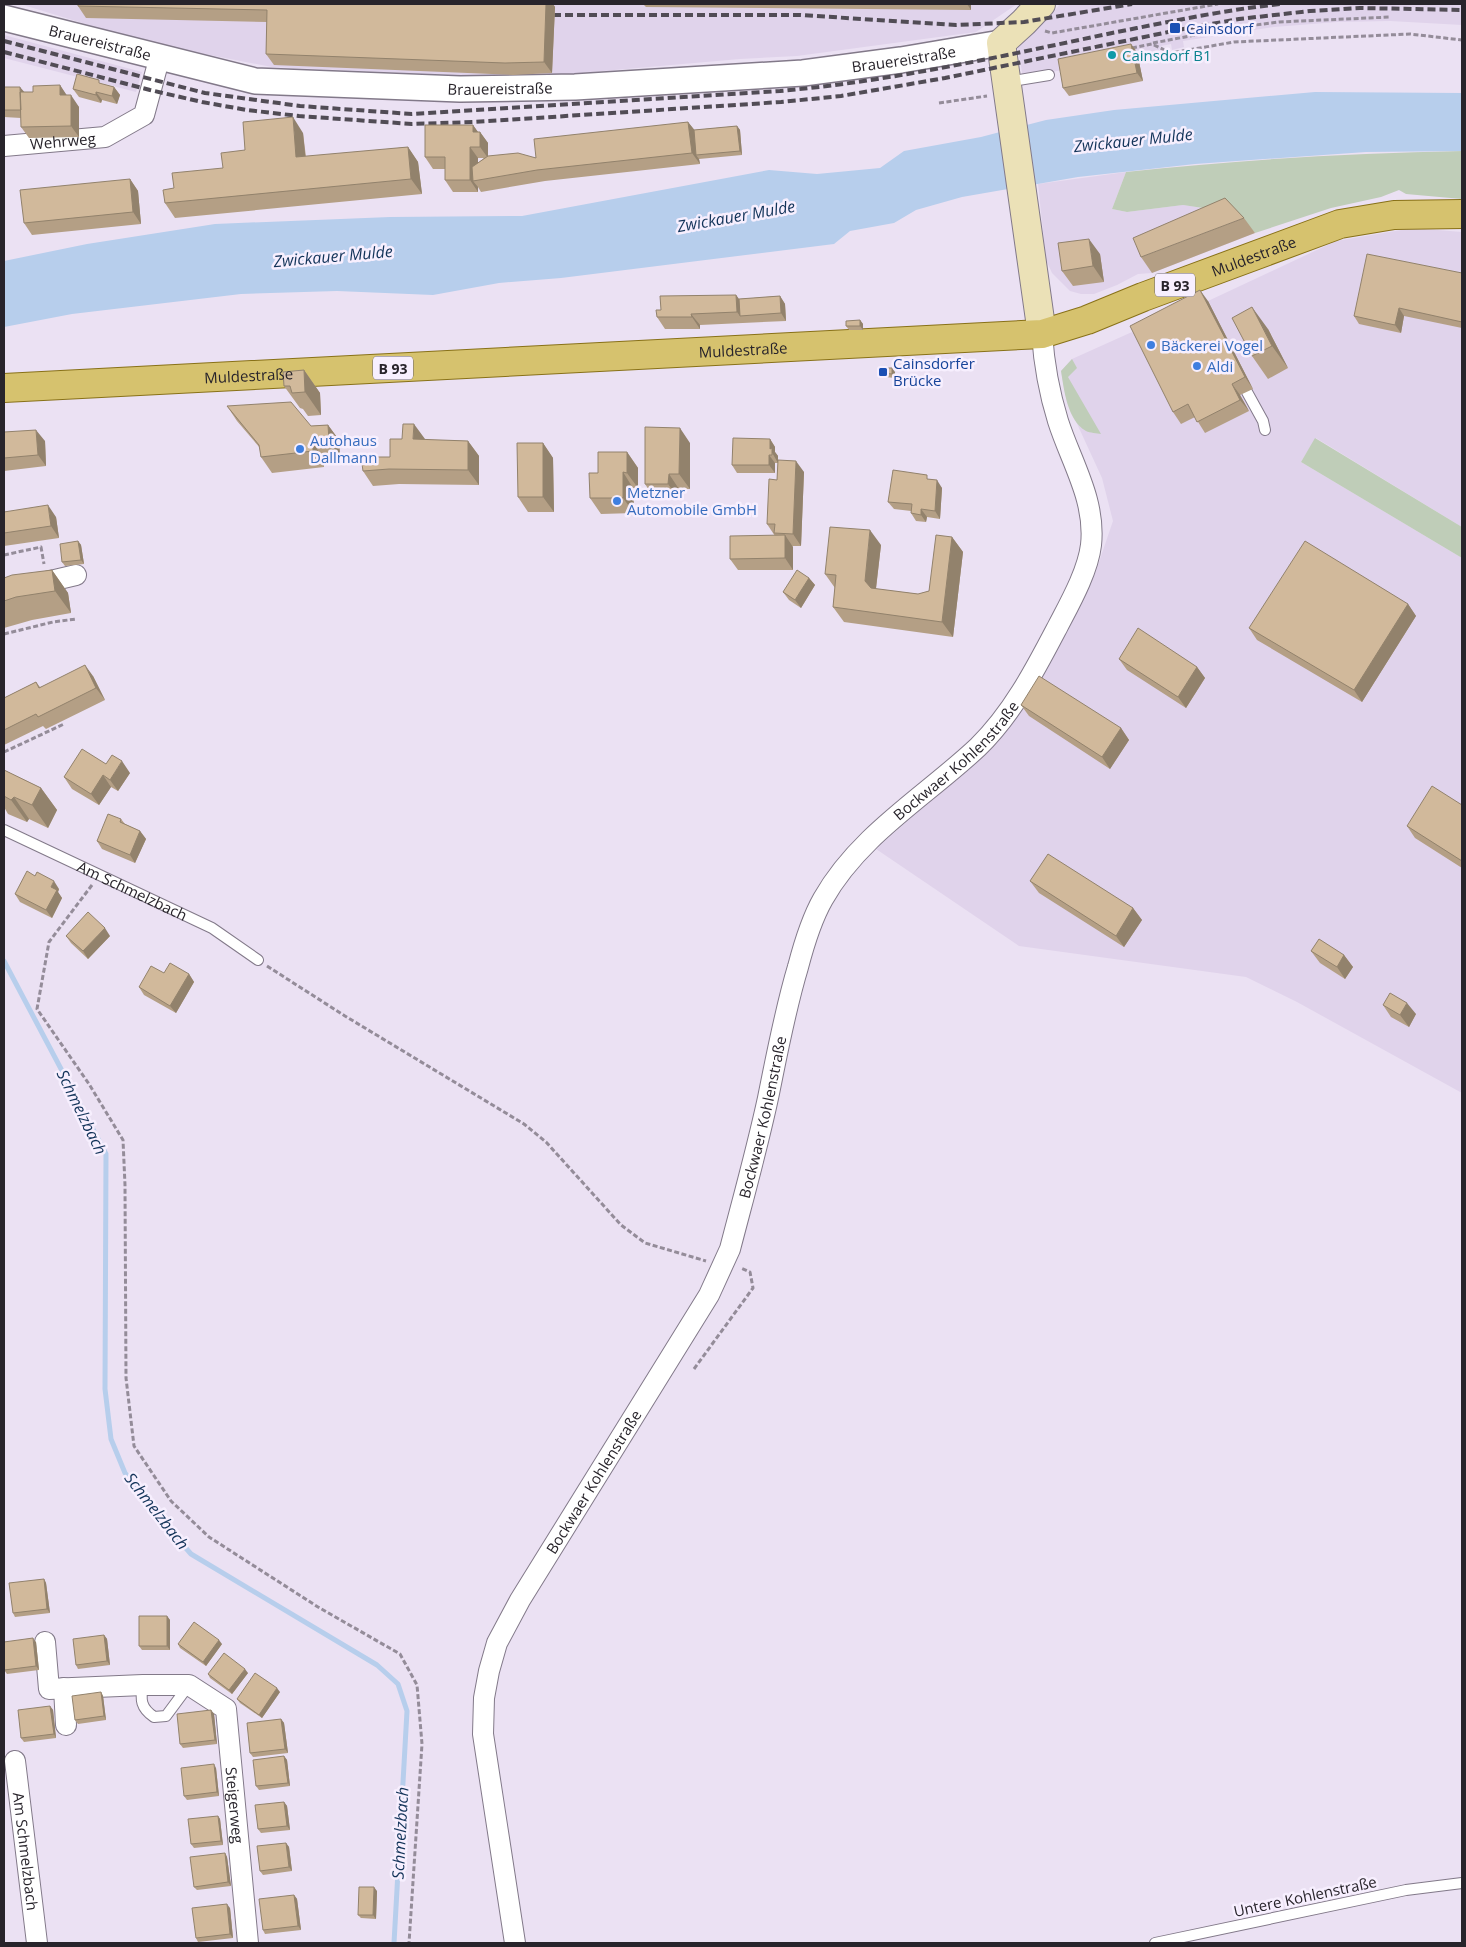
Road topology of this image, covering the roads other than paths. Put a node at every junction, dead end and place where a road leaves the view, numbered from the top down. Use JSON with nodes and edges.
{"nodes":[{"id":1,"x":1041,"y":4,"type":"edge"},
{"id":2,"x":4,"y":18,"type":"edge"},
{"id":3,"x":1008,"y":36,"type":"junction"},
{"id":4,"x":160,"y":56,"type":"junction"},
{"id":5,"x":1049,"y":75,"type":"dead end"},
{"id":6,"x":1008,"y":95,"type":"junction"},
{"id":7,"x":4,"y":146,"type":"edge"},
{"id":8,"x":1462,"y":214,"type":"edge"},
{"id":9,"x":1042,"y":334,"type":"junction"},
{"id":10,"x":4,"y":388,"type":"edge"},
{"id":11,"x":1247,"y":392,"type":"dead end"},
{"id":12,"x":1265,"y":430,"type":"dead end"},
{"id":13,"x":76,"y":575,"type":"dead end"},
{"id":14,"x":4,"y":592,"type":"edge"},
{"id":15,"x":4,"y":830,"type":"edge"},
{"id":16,"x":258,"y":960,"type":"road end"},
{"id":17,"x":45,"y":1642,"type":"dead end"},
{"id":18,"x":143,"y":1685,"type":"junction"},
{"id":19,"x":189,"y":1686,"type":"junction"},
{"id":20,"x":64,"y":1688,"type":"junction"},
{"id":21,"x":66,"y":1725,"type":"dead end"},
{"id":22,"x":16,"y":1761,"type":"dead end"},
{"id":23,"x":1462,"y":1883,"type":"edge"},
{"id":24,"x":37,"y":1943,"type":"edge"},
{"id":25,"x":248,"y":1943,"type":"edge"},
{"id":26,"x":515,"y":1943,"type":"edge"},
{"id":27,"x":1155,"y":1943,"type":"edge"}],
"edges":[{"from":1,"to":3,"type":"main road"},
{"from":2,"to":4,"type":"street","name":"Brauereistraße"},
{"from":3,"to":4,"type":"street","name":"Brauereistraße"},
{"from":3,"to":6,"type":"main road"},
{"from":4,"to":7,"type":"street","name":"Wehrweg"},
{"from":5,"to":6,"type":"lane"},
{"from":6,"to":9,"type":"main road"},
{"from":8,"to":9,"type":"main road","name":"Muldestraße","number":"B 93"},
{"from":9,"to":10,"type":"main road","name":"Muldestraße","number":"B 93"},
{"from":9,"to":26,"type":"street","name":"Bockwaer Kohlenstraße"},
{"from":11,"to":12,"type":"lane"},
{"from":13,"to":14,"type":"street"},
{"from":15,"to":16,"type":"lane","name":"Am Schmelzbach"},
{"from":17,"to":20,"type":"street"},
{"from":18,"to":19,"type":"street"},
{"from":18,"to":19,"type":"lane"},
{"from":18,"to":20,"type":"street"},
{"from":19,"to":25,"type":"street","name":"Steigerweg"},
{"from":20,"to":21,"type":"street"},
{"from":22,"to":24,"type":"street","name":"Am Schmelzbach"},
{"from":23,"to":27,"type":"lane","name":"Untere Kohlenstraße"}]}
